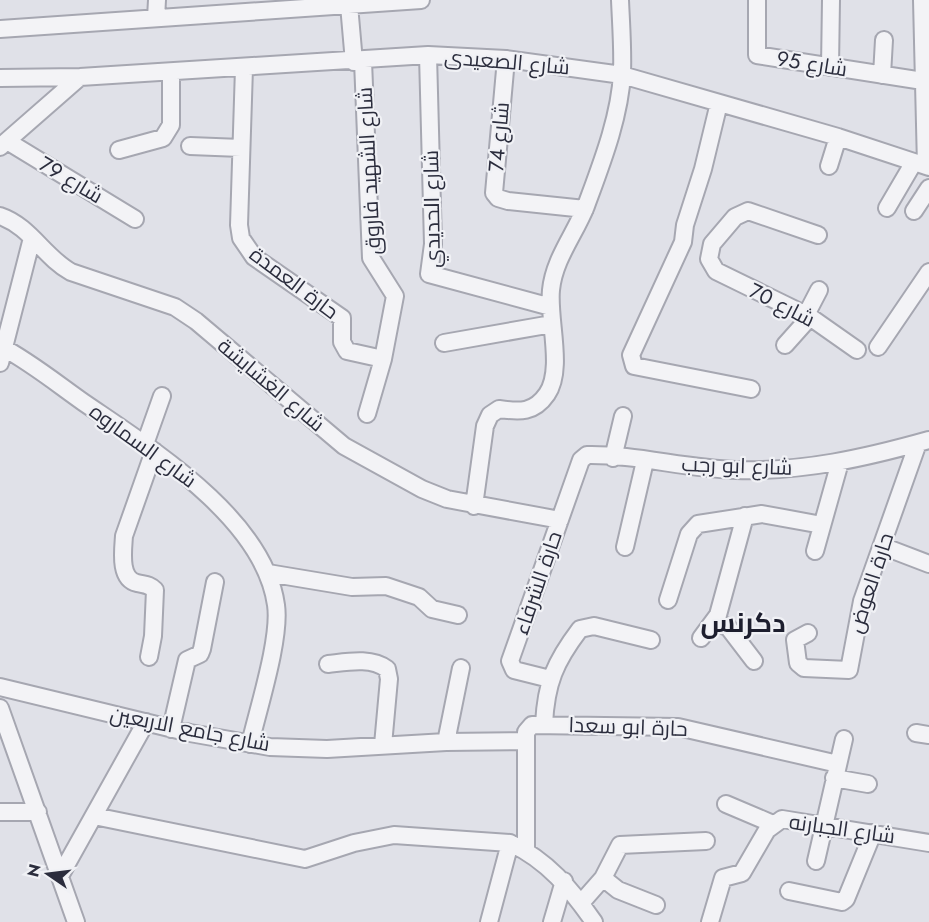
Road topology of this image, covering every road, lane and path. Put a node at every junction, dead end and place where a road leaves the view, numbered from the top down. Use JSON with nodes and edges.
{"nodes":[{"id":1,"x":157,"y":0,"type":"edge"},
{"id":2,"x":421,"y":0,"type":"edge"},
{"id":3,"x":620,"y":0,"type":"edge"},
{"id":4,"x":757,"y":0,"type":"edge"},
{"id":5,"x":831,"y":0,"type":"edge"},
{"id":6,"x":922,"y":0,"type":"edge"},
{"id":7,"x":372,"y":2,"type":"edge"},
{"id":8,"x":266,"y":5,"type":"edge"},
{"id":9,"x":349,"y":5,"type":"junction"},
{"id":10,"x":156,"y":18,"type":"junction"},
{"id":11,"x":0,"y":29,"type":"edge"},
{"id":12,"x":884,"y":40,"type":"dead end"},
{"id":13,"x":428,"y":56,"type":"junction"},
{"id":14,"x":506,"y":59,"type":"junction"},
{"id":15,"x":359,"y":62,"type":"junction"},
{"id":16,"x":830,"y":67,"type":"junction"},
{"id":17,"x":244,"y":68,"type":"junction"},
{"id":18,"x":171,"y":72,"type":"junction"},
{"id":19,"x":622,"y":75,"type":"junction"},
{"id":20,"x":882,"y":75,"type":"junction"},
{"id":21,"x":80,"y":77,"type":"junction"},
{"id":22,"x":0,"y":78,"type":"edge"},
{"id":23,"x":922,"y":81,"type":"junction"},
{"id":24,"x":719,"y":103,"type":"junction"},
{"id":25,"x":838,"y":136,"type":"junction"},
{"id":26,"x":3,"y":144,"type":"edge"},
{"id":27,"x":190,"y":146,"type":"dead end"},
{"id":28,"x":241,"y":148,"type":"junction"},
{"id":29,"x":118,"y":150,"type":"dead end"},
{"id":30,"x":923,"y":165,"type":"edge"},
{"id":31,"x":829,"y":166,"type":"dead end"},
{"id":32,"x":929,"y":188,"type":"edge"},
{"id":33,"x":886,"y":208,"type":"dead end"},
{"id":34,"x":585,"y":209,"type":"junction"},
{"id":35,"x":914,"y":211,"type":"dead end"},
{"id":36,"x":0,"y":216,"type":"edge"},
{"id":37,"x":135,"y":219,"type":"dead end"},
{"id":38,"x":685,"y":233,"type":"junction"},
{"id":39,"x":818,"y":235,"type":"dead end"},
{"id":40,"x":32,"y":238,"type":"junction"},
{"id":41,"x":710,"y":252,"type":"junction"},
{"id":42,"x":929,"y":272,"type":"edge"},
{"id":43,"x":819,"y":290,"type":"dead end"},
{"id":44,"x":551,"y":307,"type":"junction"},
{"id":45,"x":808,"y":316,"type":"junction"},
{"id":46,"x":552,"y":324,"type":"junction"},
{"id":47,"x":444,"y":343,"type":"dead end"},
{"id":48,"x":785,"y":345,"type":"dead end"},
{"id":49,"x":878,"y":347,"type":"dead end"},
{"id":50,"x":857,"y":350,"type":"dead end"},
{"id":51,"x":1,"y":352,"type":"edge"},
{"id":52,"x":383,"y":359,"type":"junction"},
{"id":53,"x":751,"y":389,"type":"dead end"},
{"id":54,"x":162,"y":396,"type":"dead end"},
{"id":55,"x":367,"y":414,"type":"dead end"},
{"id":56,"x":623,"y":416,"type":"dead end"},
{"id":57,"x":149,"y":447,"type":"junction"},
{"id":58,"x":922,"y":450,"type":"edge"},
{"id":59,"x":613,"y":458,"type":"junction"},
{"id":60,"x":581,"y":460,"type":"joint"},
{"id":61,"x":645,"y":461,"type":"junction"},
{"id":62,"x":840,"y":462,"type":"junction"},
{"id":63,"x":474,"y":506,"type":"junction"},
{"id":64,"x":744,"y":516,"type":"junction"},
{"id":65,"x":560,"y":520,"type":"junction"},
{"id":66,"x":822,"y":525,"type":"junction"},
{"id":67,"x":882,"y":546,"type":"junction"},
{"id":68,"x":625,"y":547,"type":"dead end"},
{"id":69,"x":815,"y":551,"type":"dead end"},
{"id":70,"x":929,"y":564,"type":"edge"},
{"id":71,"x":268,"y":573,"type":"junction"},
{"id":72,"x":215,"y":582,"type":"dead end"},
{"id":73,"x":668,"y":600,"type":"dead end"},
{"id":74,"x":458,"y":615,"type":"dead end"},
{"id":75,"x":714,"y":622,"type":"junction"},
{"id":76,"x":808,"y":633,"type":"dead end"},
{"id":77,"x":701,"y":638,"type":"dead end"},
{"id":78,"x":651,"y":640,"type":"dead end"},
{"id":79,"x":149,"y":657,"type":"dead end"},
{"id":80,"x":754,"y":661,"type":"dead end"},
{"id":81,"x":328,"y":664,"type":"dead end"},
{"id":82,"x":461,"y":668,"type":"dead end"},
{"id":83,"x":550,"y":679,"type":"junction"},
{"id":84,"x":0,"y":687,"type":"edge"},
{"id":85,"x":0,"y":708,"type":"edge"},
{"id":86,"x":146,"y":722,"type":"junction"},
{"id":87,"x":544,"y":724,"type":"junction"},
{"id":88,"x":171,"y":729,"type":"junction"},
{"id":89,"x":526,"y":736,"type":"junction"},
{"id":90,"x":844,"y":739,"type":"dead end"},
{"id":91,"x":446,"y":742,"type":"junction"},
{"id":92,"x":250,"y":744,"type":"junction"},
{"id":93,"x":383,"y":745,"type":"junction"},
{"id":94,"x":836,"y":771,"type":"junction"},
{"id":95,"x":868,"y":784,"type":"dead end"},
{"id":96,"x":726,"y":804,"type":"dead end"},
{"id":97,"x":0,"y":812,"type":"edge"},
{"id":98,"x":38,"y":812,"type":"junction"},
{"id":99,"x":94,"y":816,"type":"junction"},
{"id":100,"x":773,"y":824,"type":"junction"},
{"id":101,"x":824,"y":824,"type":"junction"},
{"id":102,"x":873,"y":833,"type":"junction"},
{"id":103,"x":706,"y":841,"type":"dead end"},
{"id":104,"x":510,"y":843,"type":"junction"},
{"id":105,"x":929,"y":843,"type":"edge"},
{"id":106,"x":526,"y":850,"type":"junction"},
{"id":107,"x":816,"y":861,"type":"dead end"},
{"id":108,"x":60,"y":876,"type":"junction"},
{"id":109,"x":603,"y":878,"type":"junction"},
{"id":110,"x":564,"y":881,"type":"junction"},
{"id":111,"x":789,"y":891,"type":"dead end"},
{"id":112,"x":581,"y":903,"type":"junction"},
{"id":113,"x":656,"y":905,"type":"dead end"},
{"id":114,"x":76,"y":922,"type":"edge"},
{"id":115,"x":489,"y":922,"type":"edge"},
{"id":116,"x":552,"y":922,"type":"edge"},
{"id":117,"x":594,"y":922,"type":"edge"},
{"id":118,"x":710,"y":922,"type":"edge"}],
"edges":[{"from":1,"to":10,"type":"street"},
{"from":2,"to":7,"type":"street"},
{"from":3,"to":19,"type":"street"},
{"from":4,"to":16,"type":"street","name":"شارع 95"},
{"from":5,"to":16,"type":"street"},
{"from":6,"to":23,"type":"street"},
{"from":7,"to":9,"type":"street"},
{"from":8,"to":9,"type":"street"},
{"from":8,"to":10,"type":"street"},
{"from":9,"to":15,"type":"street","name":"شارع الشهيد فاروق"},
{"from":10,"to":11,"type":"street"},
{"from":12,"to":20,"type":"street"},
{"from":13,"to":14,"type":"street","name":"شارع الصعيدى"},
{"from":13,"to":15,"type":"street","name":"شارع الصعيدى"},
{"from":13,"to":44,"type":"street","name":"شارع الحديدي"},
{"from":14,"to":19,"type":"street","name":"شارع الصعيدى"},
{"from":14,"to":34,"type":"street","name":"شارع 74"},
{"from":15,"to":17,"type":"street","name":"شارع الصعيدى"},
{"from":15,"to":52,"type":"street","name":"شارع الشهيد فاروق"},
{"from":16,"to":20,"type":"street","name":"شارع 95"},
{"from":17,"to":18,"type":"street","name":"شارع الصعيدى"},
{"from":17,"to":28,"type":"street","name":"حارة العمدة"},
{"from":18,"to":21,"type":"street","name":"شارع الصعيدى"},
{"from":18,"to":29,"type":"street"},
{"from":19,"to":24,"type":"street","name":"شارع الصعيدى"},
{"from":19,"to":34,"type":"street"},
{"from":20,"to":23,"type":"street","name":"شارع 95"},
{"from":21,"to":22,"type":"street","name":"شارع الصعيدى"},
{"from":21,"to":26,"type":"street"},
{"from":23,"to":30,"type":"street"},
{"from":24,"to":25,"type":"street","name":"شارع الصعيدى"},
{"from":24,"to":38,"type":"street"},
{"from":25,"to":30,"type":"street","name":"شارع الصعيدى"},
{"from":25,"to":31,"type":"street"},
{"from":26,"to":37,"type":"street","name":"شارع 79"},
{"from":27,"to":28,"type":"street"},
{"from":28,"to":52,"type":"street","name":"حارة العمدة"},
{"from":30,"to":33,"type":"street"},
{"from":32,"to":35,"type":"street"},
{"from":34,"to":44,"type":"street"},
{"from":36,"to":40,"type":"street","name":"شارع الغشايشة"},
{"from":38,"to":41,"type":"street"},
{"from":38,"to":53,"type":"street"},
{"from":39,"to":41,"type":"street"},
{"from":40,"to":51,"type":"street"},
{"from":40,"to":63,"type":"street","name":"شارع الغشايشة"},
{"from":41,"to":45,"type":"street","name":"شارع 70"},
{"from":42,"to":49,"type":"street"},
{"from":43,"to":45,"type":"street"},
{"from":44,"to":46,"type":"street"},
{"from":45,"to":48,"type":"street"},
{"from":45,"to":50,"type":"street","name":"شارع 70"},
{"from":46,"to":47,"type":"street"},
{"from":46,"to":63,"type":"street"},
{"from":51,"to":57,"type":"street","name":"شارع السماروه"},
{"from":52,"to":55,"type":"street","name":"شارع الشهيد فاروق"},
{"from":54,"to":57,"type":"street"},
{"from":56,"to":59,"type":"street"},
{"from":57,"to":71,"type":"street","name":"شارع السماروه"},
{"from":57,"to":79,"type":"street"},
{"from":58,"to":62,"type":"street","name":"شارع ابو رجب"},
{"from":58,"to":67,"type":"street","name":"حارة العوض"},
{"from":59,"to":60,"type":"street","name":"شارع ابو رجب"},
{"from":59,"to":61,"type":"street","name":"شارع ابو رجب"},
{"from":60,"to":65,"type":"street","name":"حارة الشرفاء"},
{"from":61,"to":62,"type":"street","name":"شارع ابو رجب"},
{"from":61,"to":68,"type":"street"},
{"from":62,"to":66,"type":"street"},
{"from":63,"to":65,"type":"street","name":"شارع الغشايشة"},
{"from":64,"to":66,"type":"street"},
{"from":64,"to":73,"type":"street"},
{"from":64,"to":75,"type":"street"},
{"from":65,"to":83,"type":"street","name":"حارة الشرفاء"},
{"from":66,"to":69,"type":"street"},
{"from":67,"to":70,"type":"street"},
{"from":67,"to":76,"type":"street","name":"حارة العوض"},
{"from":71,"to":74,"type":"street"},
{"from":71,"to":92,"type":"street","name":"شارع السماروه"},
{"from":72,"to":88,"type":"street"},
{"from":75,"to":77,"type":"street"},
{"from":75,"to":80,"type":"street"},
{"from":78,"to":83,"type":"street"},
{"from":81,"to":93,"type":"street"},
{"from":82,"to":91,"type":"street"},
{"from":83,"to":87,"type":"street"},
{"from":84,"to":86,"type":"street","name":"شارع جامع الاربعين"},
{"from":85,"to":98,"type":"street"},
{"from":86,"to":88,"type":"street","name":"شارع جامع الاربعين"},
{"from":86,"to":99,"type":"street"},
{"from":87,"to":89,"type":"street","name":"حارة ابو سعدا"},
{"from":87,"to":94,"type":"street","name":"حارة ابو سعدا"},
{"from":88,"to":92,"type":"street","name":"شارع جامع الاربعين"},
{"from":89,"to":91,"type":"street","name":"شارع جامع الاربعين"},
{"from":89,"to":106,"type":"street"},
{"from":90,"to":94,"type":"street"},
{"from":91,"to":93,"type":"street","name":"شارع جامع الاربعين"},
{"from":92,"to":93,"type":"street","name":"شارع جامع الاربعين"},
{"from":94,"to":95,"type":"street","name":"حارة ابو سعدا"},
{"from":94,"to":101,"type":"street"},
{"from":96,"to":100,"type":"street"},
{"from":97,"to":98,"type":"street"},
{"from":98,"to":108,"type":"street"},
{"from":99,"to":104,"type":"street"},
{"from":99,"to":108,"type":"street"},
{"from":100,"to":101,"type":"street","name":"شارع الجبارنه"},
{"from":100,"to":118,"type":"street","name":"شارع الجبارنه"},
{"from":101,"to":102,"type":"street","name":"شارع الجبارنه"},
{"from":101,"to":107,"type":"street"},
{"from":102,"to":105,"type":"street","name":"شارع الجبارنه"},
{"from":102,"to":111,"type":"street"},
{"from":103,"to":109,"type":"street"},
{"from":104,"to":106,"type":"street"},
{"from":104,"to":115,"type":"street"},
{"from":106,"to":110,"type":"street"},
{"from":108,"to":114,"type":"street"},
{"from":109,"to":112,"type":"street"},
{"from":109,"to":113,"type":"street"},
{"from":110,"to":112,"type":"street"},
{"from":110,"to":116,"type":"street"},
{"from":112,"to":117,"type":"street"}]}
